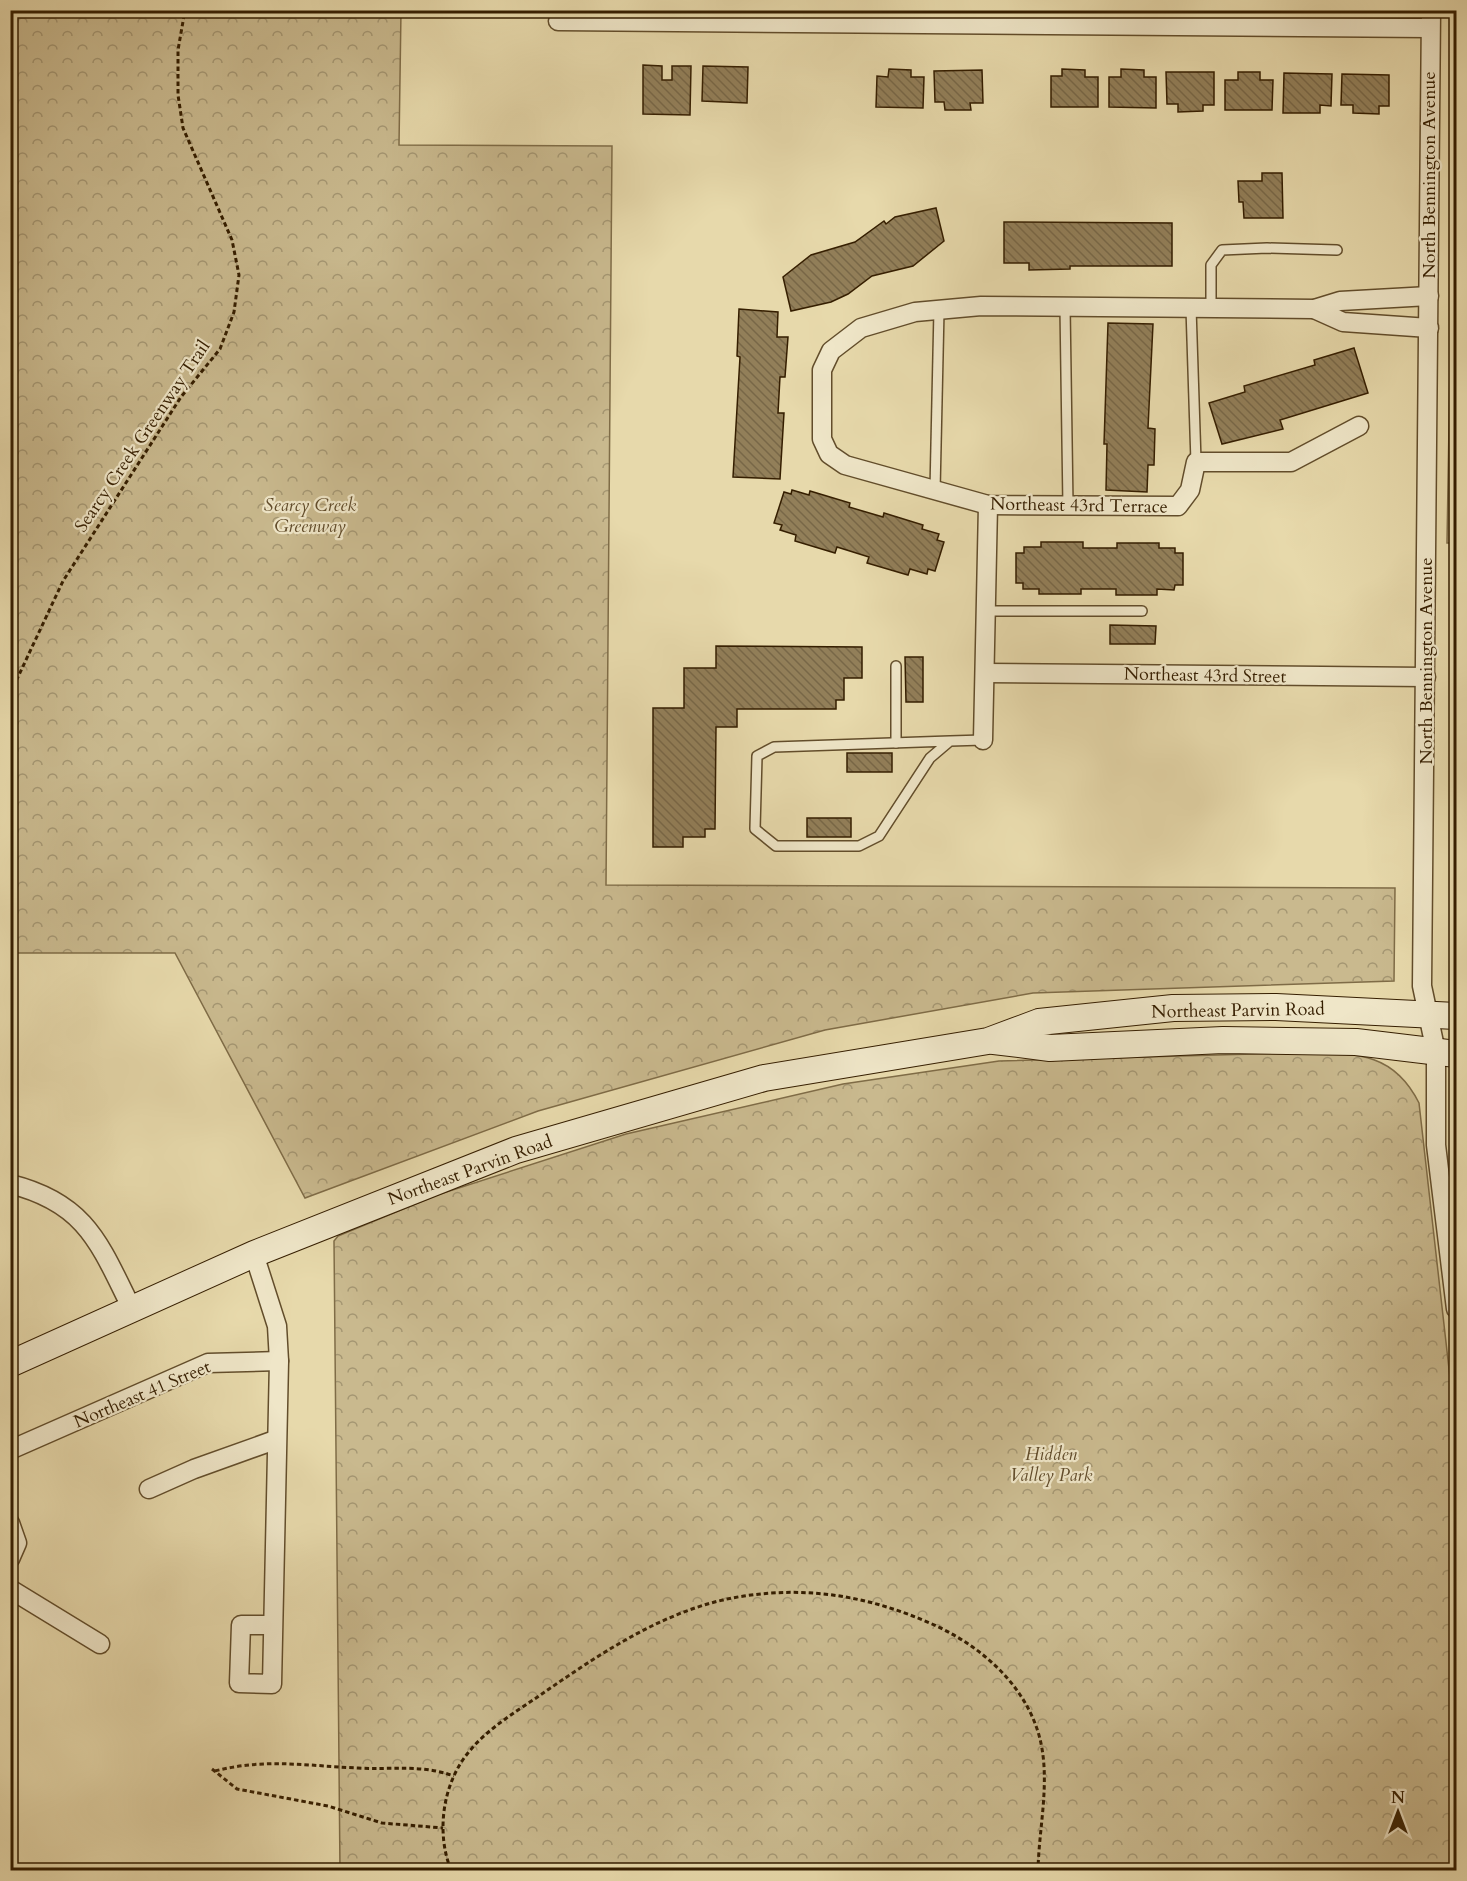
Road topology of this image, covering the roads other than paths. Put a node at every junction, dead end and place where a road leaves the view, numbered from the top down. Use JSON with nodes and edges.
{"nodes":[{"id":1,"x":971,"y":17,"type":"edge"},
{"id":2,"x":1430,"y":19,"type":"edge"},
{"id":3,"x":558,"y":21,"type":"dead end"},
{"id":4,"x":1337,"y":250,"type":"dead end"},
{"id":5,"x":1429,"y":297,"type":"junction"},
{"id":6,"x":1065,"y":306,"type":"junction"},
{"id":7,"x":1191,"y":308,"type":"junction"},
{"id":8,"x":1211,"y":308,"type":"junction"},
{"id":9,"x":1314,"y":309,"type":"junction"},
{"id":10,"x":939,"y":310,"type":"junction"},
{"id":11,"x":1429,"y":328,"type":"junction"},
{"id":12,"x":1359,"y":426,"type":"dead end"},
{"id":13,"x":1196,"y":462,"type":"junction"},
{"id":14,"x":935,"y":490,"type":"junction"},
{"id":15,"x":988,"y":505,"type":"junction"},
{"id":16,"x":1068,"y":506,"type":"junction"},
{"id":17,"x":986,"y":611,"type":"junction"},
{"id":18,"x":1142,"y":611,"type":"dead end"},
{"id":19,"x":896,"y":666,"type":"dead end"},
{"id":20,"x":985,"y":673,"type":"junction"},
{"id":21,"x":1426,"y":676,"type":"junction"},
{"id":22,"x":983,"y":740,"type":"joint"},
{"id":23,"x":950,"y":741,"type":"junction"},
{"id":24,"x":896,"y":743,"type":"junction"},
{"id":25,"x":1428,"y":1013,"type":"junction"},
{"id":26,"x":1456,"y":1016,"type":"edge"},
{"id":27,"x":988,"y":1041,"type":"junction"},
{"id":28,"x":1446,"y":1053,"type":"edge"},
{"id":29,"x":10,"y":1184,"type":"edge"},
{"id":30,"x":254,"y":1254,"type":"junction"},
{"id":31,"x":132,"y":1309,"type":"junction"},
{"id":32,"x":1456,"y":1309,"type":"edge"},
{"id":33,"x":279,"y":1361,"type":"junction"},
{"id":34,"x":10,"y":1364,"type":"edge"},
{"id":35,"x":275,"y":1440,"type":"junction"},
{"id":36,"x":10,"y":1450,"type":"edge"},
{"id":37,"x":149,"y":1489,"type":"dead end"},
{"id":38,"x":10,"y":1523,"type":"edge"},
{"id":39,"x":10,"y":1559,"type":"edge"},
{"id":40,"x":10,"y":1589,"type":"edge"},
{"id":41,"x":273,"y":1625,"type":"dead end"},
{"id":42,"x":100,"y":1644,"type":"dead end"}],
"edges":[{"from":1,"to":2,"type":"street"},
{"from":1,"to":3,"type":"street"},
{"from":2,"to":5,"type":"street","name":"North Bennington Avenue"},
{"from":4,"to":8,"type":"lane"},
{"from":5,"to":9,"type":"street","name":"Northeast 43rd Terrace"},
{"from":5,"to":11,"type":"street","name":"North Bennington Avenue"},
{"from":6,"to":7,"type":"street","name":"Northeast 43rd Terrace"},
{"from":6,"to":10,"type":"street","name":"Northeast 43rd Terrace"},
{"from":6,"to":16,"type":"lane"},
{"from":7,"to":8,"type":"street","name":"Northeast 43rd Terrace"},
{"from":7,"to":13,"type":"lane"},
{"from":8,"to":9,"type":"street","name":"Northeast 43rd Terrace"},
{"from":9,"to":11,"type":"street","name":"Northeast 43rd Terrace"},
{"from":10,"to":14,"type":"lane"},
{"from":10,"to":14,"type":"street","name":"Northeast 43rd Terrace"},
{"from":11,"to":21,"type":"street","name":"North Bennington Avenue"},
{"from":12,"to":13,"type":"street"},
{"from":13,"to":16,"type":"street","name":"Northeast 43rd Terrace"},
{"from":14,"to":15,"type":"street","name":"Northeast 43rd Terrace"},
{"from":15,"to":16,"type":"street","name":"Northeast 43rd Terrace"},
{"from":15,"to":17,"type":"street"},
{"from":17,"to":18,"type":"lane"},
{"from":17,"to":20,"type":"street"},
{"from":19,"to":24,"type":"lane"},
{"from":20,"to":21,"type":"street","name":"Northeast 43rd Street"},
{"from":20,"to":22,"type":"street"},
{"from":21,"to":25,"type":"street","name":"North Bennington Avenue"},
{"from":22,"to":23,"type":"lane"},
{"from":23,"to":24,"type":"lane"},
{"from":23,"to":24,"type":"lane"},
{"from":25,"to":26,"type":"main road","name":"Northeast Parvin Road"},
{"from":25,"to":27,"type":"main road","name":"Northeast Parvin Road"},
{"from":25,"to":28,"type":"street","name":"North Bennington Avenue"},
{"from":27,"to":28,"type":"main road","name":"Northeast Parvin Road"},
{"from":27,"to":30,"type":"main road","name":"Northeast Parvin Road"},
{"from":28,"to":32,"type":"street","name":"North Bennington Avenue"},
{"from":29,"to":31,"type":"street"},
{"from":30,"to":31,"type":"main road","name":"Northeast Parvin Road"},
{"from":30,"to":33,"type":"street"},
{"from":31,"to":34,"type":"main road","name":"Northeast Parvin Road"},
{"from":33,"to":35,"type":"street"},
{"from":33,"to":36,"type":"street","name":"Northeast 41 Street"},
{"from":35,"to":37,"type":"street"},
{"from":35,"to":41,"type":"street"},
{"from":38,"to":39,"type":"street"},
{"from":40,"to":42,"type":"street"}]}
